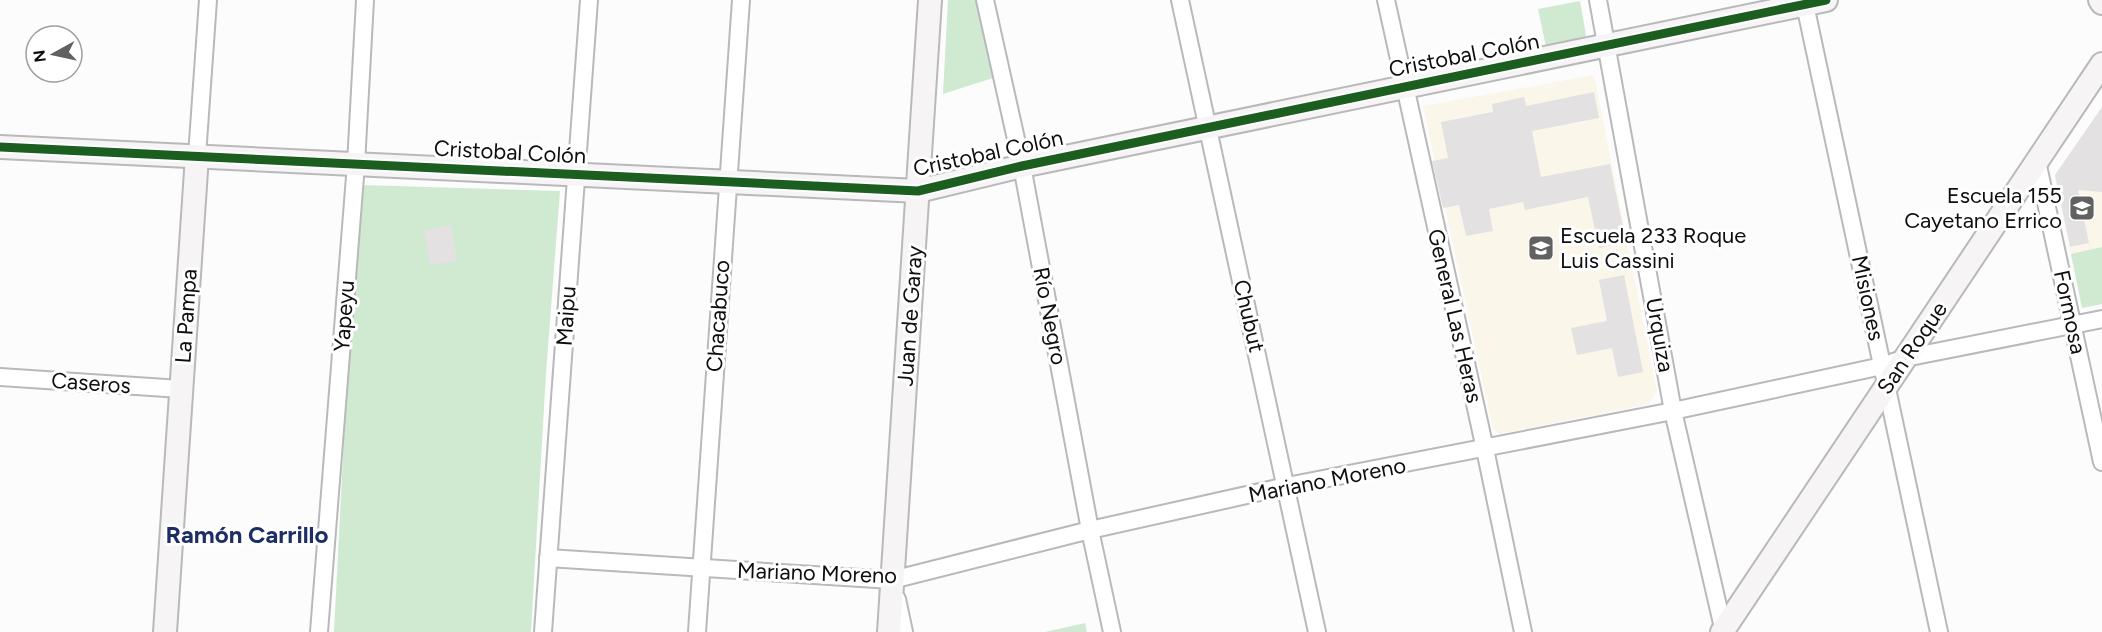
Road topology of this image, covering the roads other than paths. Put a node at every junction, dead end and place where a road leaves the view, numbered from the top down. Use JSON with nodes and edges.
{"nodes":[{"id":1,"x":208,"y":0,"type":"edge"},
{"id":2,"x":365,"y":0,"type":"edge"},
{"id":3,"x":589,"y":0,"type":"edge"},
{"id":4,"x":741,"y":0,"type":"edge"},
{"id":5,"x":930,"y":0,"type":"edge"},
{"id":6,"x":985,"y":0,"type":"edge"},
{"id":7,"x":1180,"y":0,"type":"edge"},
{"id":8,"x":1386,"y":0,"type":"edge"},
{"id":9,"x":1598,"y":0,"type":"edge"},
{"id":10,"x":1812,"y":1,"type":"edge"},
{"id":11,"x":1608,"y":46,"type":"junction"},
{"id":12,"x":2102,"y":64,"type":"edge"},
{"id":13,"x":1404,"y":87,"type":"junction"},
{"id":14,"x":1207,"y":128,"type":"junction"},
{"id":15,"x":0,"y":147,"type":"edge"},
{"id":16,"x":197,"y":156,"type":"junction"},
{"id":17,"x":2037,"y":161,"type":"junction"},
{"id":18,"x":356,"y":164,"type":"junction"},
{"id":19,"x":1022,"y":166,"type":"junction"},
{"id":20,"x":577,"y":174,"type":"junction"},
{"id":21,"x":727,"y":181,"type":"junction"},
{"id":22,"x":918,"y":190,"type":"junction"},
{"id":23,"x":2102,"y":319,"type":"edge"},
{"id":24,"x":2073,"y":325,"type":"junction"},
{"id":25,"x":1905,"y":358,"type":"junction"},
{"id":26,"x":1884,"y":376,"type":"junction"},
{"id":27,"x":0,"y":377,"type":"edge"},
{"id":28,"x":181,"y":389,"type":"junction"},
{"id":29,"x":1673,"y":411,"type":"junction"},
{"id":30,"x":1485,"y":449,"type":"junction"},
{"id":31,"x":2102,"y":462,"type":"edge"},
{"id":32,"x":1287,"y":486,"type":"junction"},
{"id":33,"x":1090,"y":530,"type":"junction"},
{"id":34,"x":548,"y":558,"type":"junction"},
{"id":35,"x":701,"y":568,"type":"junction"},
{"id":36,"x":892,"y":580,"type":"junction"},
{"id":37,"x":1723,"y":631,"type":"edge"},
{"id":38,"x":165,"y":632,"type":"edge"},
{"id":39,"x":319,"y":632,"type":"edge"},
{"id":40,"x":543,"y":632,"type":"edge"},
{"id":41,"x":697,"y":632,"type":"edge"},
{"id":42,"x":889,"y":632,"type":"edge"},
{"id":43,"x":904,"y":632,"type":"edge"},
{"id":44,"x":1112,"y":632,"type":"edge"},
{"id":45,"x":1317,"y":632,"type":"edge"},
{"id":46,"x":1523,"y":632,"type":"edge"},
{"id":47,"x":1939,"y":632,"type":"edge"}],
"edges":[{"from":1,"to":16,"type":"street","name":"La Pampa"},
{"from":2,"to":18,"type":"street","name":"Yapeyu"},
{"from":3,"to":20,"type":"street","name":"Maipu"},
{"from":4,"to":21,"type":"street","name":"Chacabuco"},
{"from":5,"to":22,"type":"street","name":"Juan de Garay"},
{"from":6,"to":19,"type":"street","name":"Río Negro"},
{"from":7,"to":14,"type":"street","name":"Chubut"},
{"from":8,"to":13,"type":"street","name":"General Las Heras"},
{"from":9,"to":11,"type":"street","name":"Urquiza"},
{"from":10,"to":11,"type":"street","name":"Cristobal Colón"},
{"from":10,"to":26,"type":"street","name":"Misiones"},
{"from":11,"to":13,"type":"street","name":"Cristobal Colón"},
{"from":11,"to":29,"type":"street","name":"Urquiza"},
{"from":12,"to":17,"type":"street","name":"San Roque"},
{"from":13,"to":14,"type":"street","name":"Cristobal Colón"},
{"from":13,"to":30,"type":"street","name":"General Las Heras"},
{"from":14,"to":19,"type":"street","name":"Cristobal Colón"},
{"from":14,"to":32,"type":"street","name":"Chubut"},
{"from":15,"to":16,"type":"street","name":"Cristobal Colón"},
{"from":16,"to":18,"type":"street","name":"Cristobal Colón"},
{"from":16,"to":28,"type":"street","name":"La Pampa"},
{"from":17,"to":24,"type":"street","name":"Formosa"},
{"from":17,"to":25,"type":"street","name":"San Roque"},
{"from":18,"to":20,"type":"street","name":"Cristobal Colón"},
{"from":18,"to":39,"type":"street","name":"Yapeyu"},
{"from":19,"to":22,"type":"street","name":"Cristobal Colón"},
{"from":19,"to":33,"type":"street","name":"Río Negro"},
{"from":20,"to":21,"type":"street","name":"Cristobal Colón"},
{"from":20,"to":34,"type":"street","name":"Maipu"},
{"from":21,"to":22,"type":"street","name":"Cristobal Colón"},
{"from":21,"to":35,"type":"street","name":"Chacabuco"},
{"from":22,"to":36,"type":"street","name":"Juan de Garay"},
{"from":23,"to":24,"type":"street"},
{"from":24,"to":25,"type":"street"},
{"from":24,"to":31,"type":"street","name":"Formosa"},
{"from":25,"to":26,"type":"street","name":"San Roque"},
{"from":26,"to":29,"type":"street","name":"Mariano Moreno"},
{"from":26,"to":37,"type":"street","name":"San Roque"},
{"from":26,"to":47,"type":"street","name":"Misiones"},
{"from":27,"to":28,"type":"street","name":"Caseros"},
{"from":28,"to":38,"type":"street","name":"La Pampa"},
{"from":29,"to":30,"type":"street","name":"Mariano Moreno"},
{"from":29,"to":37,"type":"street","name":"Urquiza"},
{"from":30,"to":32,"type":"street","name":"Mariano Moreno"},
{"from":30,"to":46,"type":"street","name":"General Las Heras"},
{"from":32,"to":33,"type":"street","name":"Mariano Moreno"},
{"from":32,"to":45,"type":"street","name":"Chubut"},
{"from":33,"to":36,"type":"street","name":"Mariano Moreno"},
{"from":33,"to":44,"type":"street","name":"Río Negro"},
{"from":34,"to":35,"type":"street","name":"Mariano Moreno"},
{"from":34,"to":40,"type":"street","name":"Maipu"},
{"from":35,"to":36,"type":"street","name":"Mariano Moreno"},
{"from":35,"to":41,"type":"street","name":"Chacabuco"},
{"from":36,"to":42,"type":"street","name":"Juan de Garay"},
{"from":36,"to":43,"type":"street"}]}
